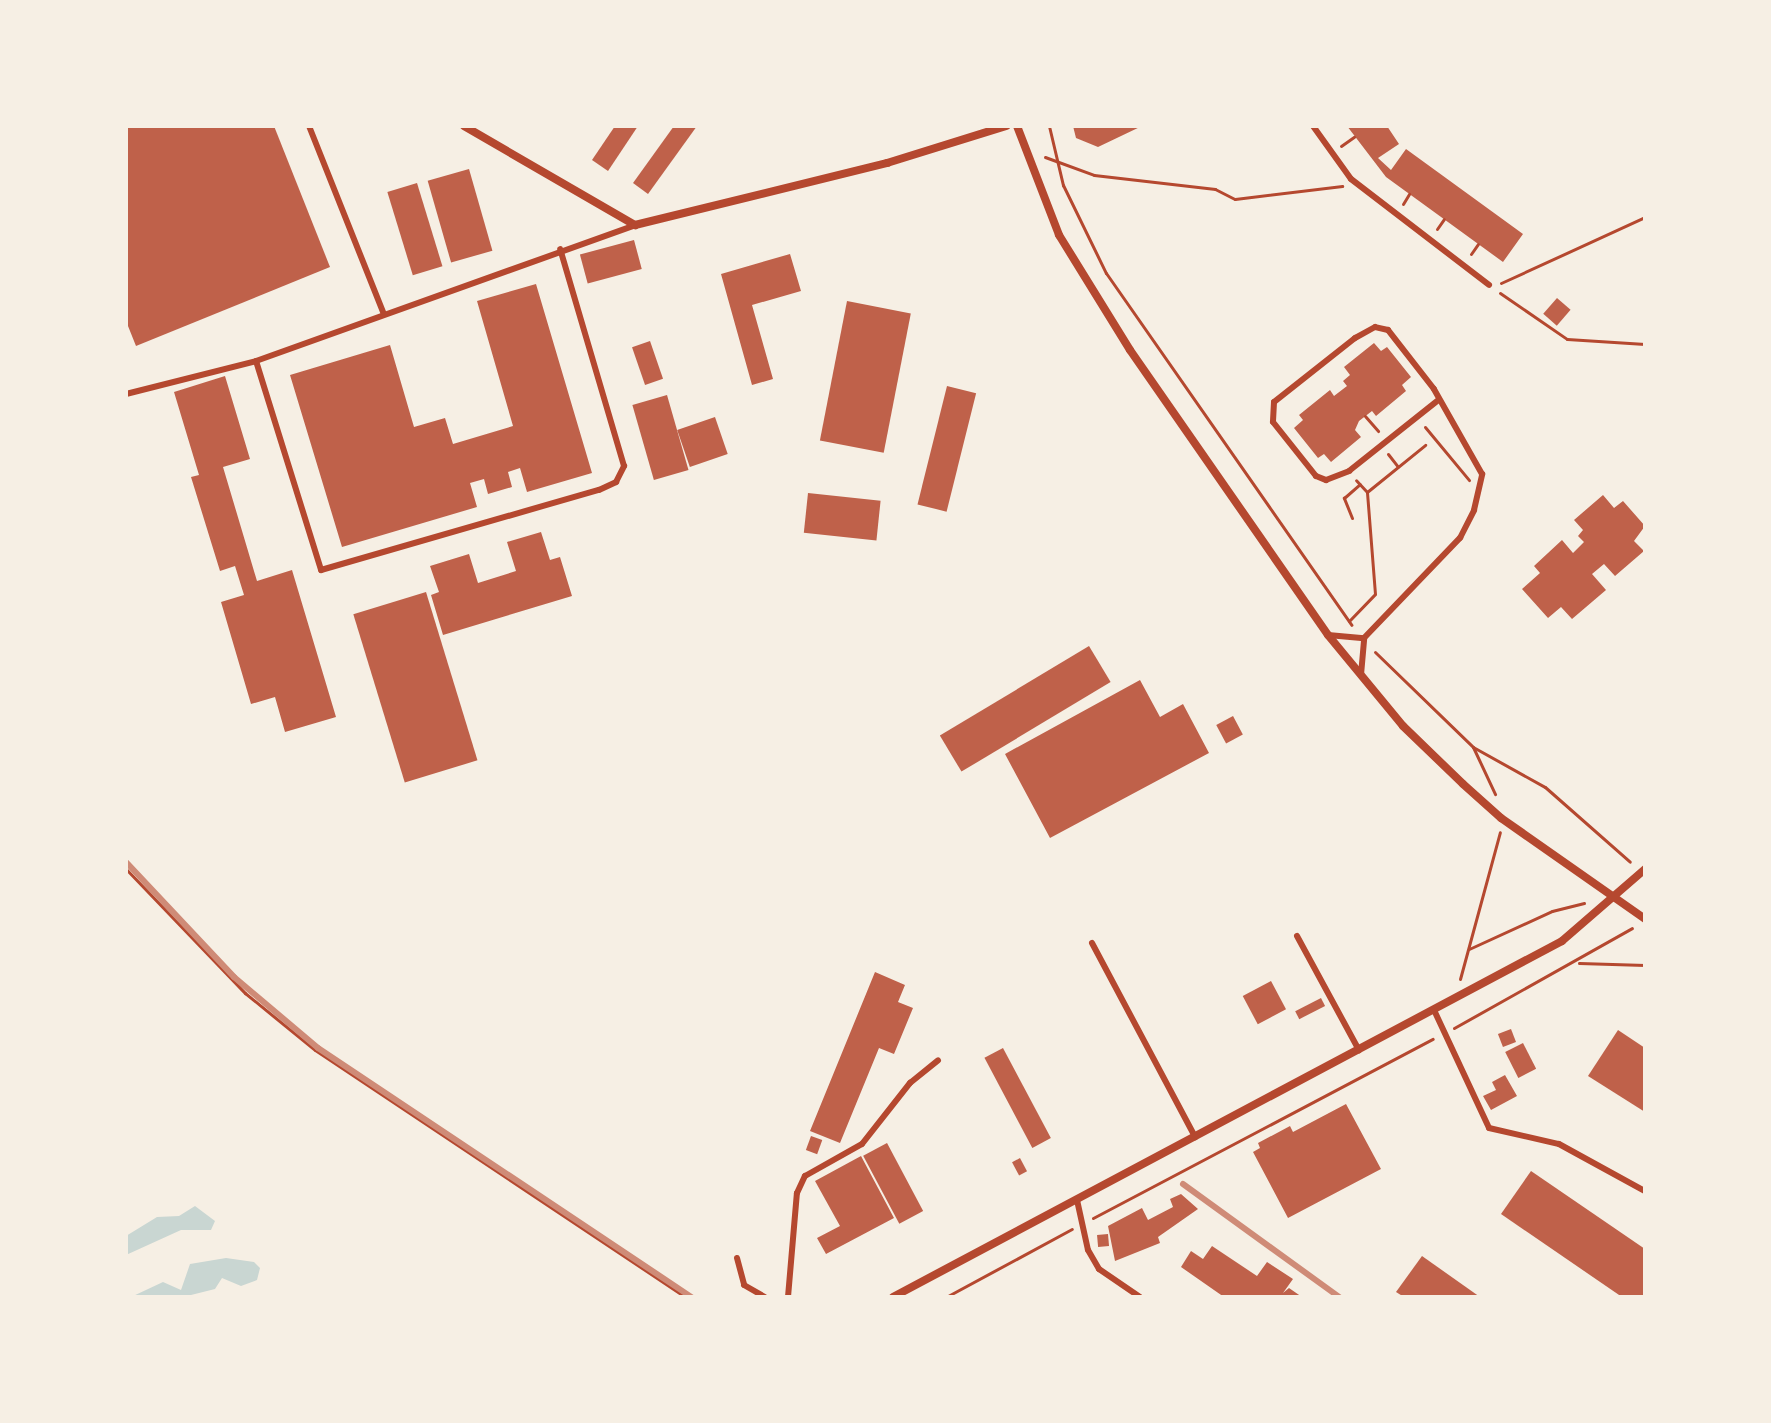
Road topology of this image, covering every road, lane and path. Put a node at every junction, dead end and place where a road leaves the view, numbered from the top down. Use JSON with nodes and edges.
{"nodes":[{"id":1,"x":309,"y":126,"type":"edge"},
{"id":2,"x":464,"y":126,"type":"edge"},
{"id":3,"x":1006,"y":126,"type":"edge"},
{"id":4,"x":1017,"y":126,"type":"edge"},
{"id":5,"x":1049,"y":126,"type":"edge"},
{"id":6,"x":1313,"y":126,"type":"edge"},
{"id":7,"x":1028,"y":153,"type":"junction"},
{"id":8,"x":1057,"y":160,"type":"junction"},
{"id":9,"x":1342,"y":186,"type":"dead end"},
{"id":10,"x":1645,"y":217,"type":"edge"},
{"id":11,"x":635,"y":225,"type":"junction"},
{"id":12,"x":560,"y":249,"type":"junction"},
{"id":13,"x":1489,"y":285,"type":"junction"},
{"id":14,"x":384,"y":314,"type":"junction"},
{"id":15,"x":1645,"y":344,"type":"edge"},
{"id":16,"x":256,"y":361,"type":"junction"},
{"id":17,"x":126,"y":394,"type":"edge"},
{"id":18,"x":1437,"y":401,"type":"junction"},
{"id":19,"x":1365,"y":416,"type":"dead end"},
{"id":20,"x":1417,"y":417,"type":"junction"},
{"id":21,"x":1386,"y":440,"type":"junction"},
{"id":22,"x":1425,"y":445,"type":"dead end"},
{"id":23,"x":1349,"y":471,"type":"junction"},
{"id":24,"x":1360,"y":484,"type":"junction"},
{"id":25,"x":1367,"y":492,"type":"junction"},
{"id":26,"x":1479,"y":492,"type":"junction"},
{"id":27,"x":1352,"y":518,"type":"dead end"},
{"id":28,"x":1349,"y":621,"type":"junction"},
{"id":29,"x":1328,"y":635,"type":"junction"},
{"id":30,"x":1364,"y":638,"type":"junction"},
{"id":31,"x":1361,"y":675,"type":"junction"},
{"id":32,"x":1473,"y":747,"type":"junction"},
{"id":33,"x":1501,"y":818,"type":"junction"},
{"id":34,"x":126,"y":869,"type":"edge"},
{"id":35,"x":1643,"y":870,"type":"edge"},
{"id":36,"x":1610,"y":896,"type":"junction"},
{"id":37,"x":1645,"y":919,"type":"edge"},
{"id":38,"x":1297,"y":936,"type":"dead end"},
{"id":39,"x":1092,"y":943,"type":"dead end"},
{"id":40,"x":1469,"y":949,"type":"junction"},
{"id":41,"x":1575,"y":963,"type":"junction"},
{"id":42,"x":1645,"y":965,"type":"edge"},
{"id":43,"x":1455,"y":999,"type":"junction"},
{"id":44,"x":1434,"y":1010,"type":"junction"},
{"id":45,"x":1444,"y":1033,"type":"junction"},
{"id":46,"x":1359,"y":1050,"type":"junction"},
{"id":47,"x":938,"y":1060,"type":"dead end"},
{"id":48,"x":1195,"y":1137,"type":"junction"},
{"id":49,"x":1645,"y":1191,"type":"edge"},
{"id":50,"x":1077,"y":1200,"type":"junction"},
{"id":51,"x":1082,"y":1224,"type":"junction"},
{"id":52,"x":737,"y":1258,"type":"dead end"},
{"id":53,"x":686,"y":1297,"type":"edge"},
{"id":54,"x":765,"y":1297,"type":"edge"},
{"id":55,"x":788,"y":1297,"type":"edge"},
{"id":56,"x":893,"y":1297,"type":"edge"},
{"id":57,"x":946,"y":1297,"type":"edge"},
{"id":58,"x":1140,"y":1297,"type":"edge"}],
"edges":[{"from":1,"to":14,"type":"lane"},
{"from":2,"to":11,"type":"street"},
{"from":3,"to":11,"type":"street"},
{"from":4,"to":7,"type":"street"},
{"from":5,"to":8,"type":"path"},
{"from":6,"to":13,"type":"lane"},
{"from":7,"to":8,"type":"path"},
{"from":7,"to":29,"type":"street"},
{"from":8,"to":9,"type":"path"},
{"from":8,"to":28,"type":"path"},
{"from":10,"to":13,"type":"path"},
{"from":11,"to":12,"type":"lane"},
{"from":12,"to":14,"type":"lane"},
{"from":12,"to":16,"type":"lane"},
{"from":13,"to":15,"type":"path"},
{"from":14,"to":16,"type":"lane"},
{"from":16,"to":17,"type":"lane"},
{"from":18,"to":20,"type":"lane"},
{"from":18,"to":23,"type":"lane"},
{"from":18,"to":26,"type":"lane"},
{"from":19,"to":21,"type":"path"},
{"from":20,"to":21,"type":"lane"},
{"from":20,"to":26,"type":"path"},
{"from":21,"to":23,"type":"lane"},
{"from":22,"to":25,"type":"path"},
{"from":23,"to":24,"type":"path"},
{"from":24,"to":25,"type":"path"},
{"from":24,"to":27,"type":"path"},
{"from":25,"to":28,"type":"path"},
{"from":26,"to":30,"type":"lane"},
{"from":28,"to":30,"type":"path"},
{"from":29,"to":30,"type":"lane"},
{"from":29,"to":31,"type":"street"},
{"from":30,"to":31,"type":"lane"},
{"from":30,"to":32,"type":"path"},
{"from":31,"to":33,"type":"street"},
{"from":32,"to":33,"type":"path"},
{"from":32,"to":35,"type":"path"},
{"from":33,"to":36,"type":"street"},
{"from":33,"to":40,"type":"path"},
{"from":34,"to":53,"type":"path"},
{"from":35,"to":36,"type":"street"},
{"from":36,"to":37,"type":"street"},
{"from":36,"to":40,"type":"path"},
{"from":36,"to":43,"type":"street"},
{"from":37,"to":41,"type":"path"},
{"from":38,"to":46,"type":"lane"},
{"from":39,"to":48,"type":"lane"},
{"from":40,"to":43,"type":"path"},
{"from":41,"to":42,"type":"path"},
{"from":41,"to":45,"type":"path"},
{"from":43,"to":44,"type":"street"},
{"from":44,"to":45,"type":"lane"},
{"from":44,"to":46,"type":"street"},
{"from":45,"to":49,"type":"lane"},
{"from":45,"to":51,"type":"path"},
{"from":46,"to":48,"type":"street"},
{"from":47,"to":55,"type":"lane"},
{"from":48,"to":50,"type":"street"},
{"from":50,"to":51,"type":"lane"},
{"from":50,"to":56,"type":"street"},
{"from":51,"to":57,"type":"path"},
{"from":51,"to":58,"type":"lane"},
{"from":52,"to":54,"type":"lane"}]}
